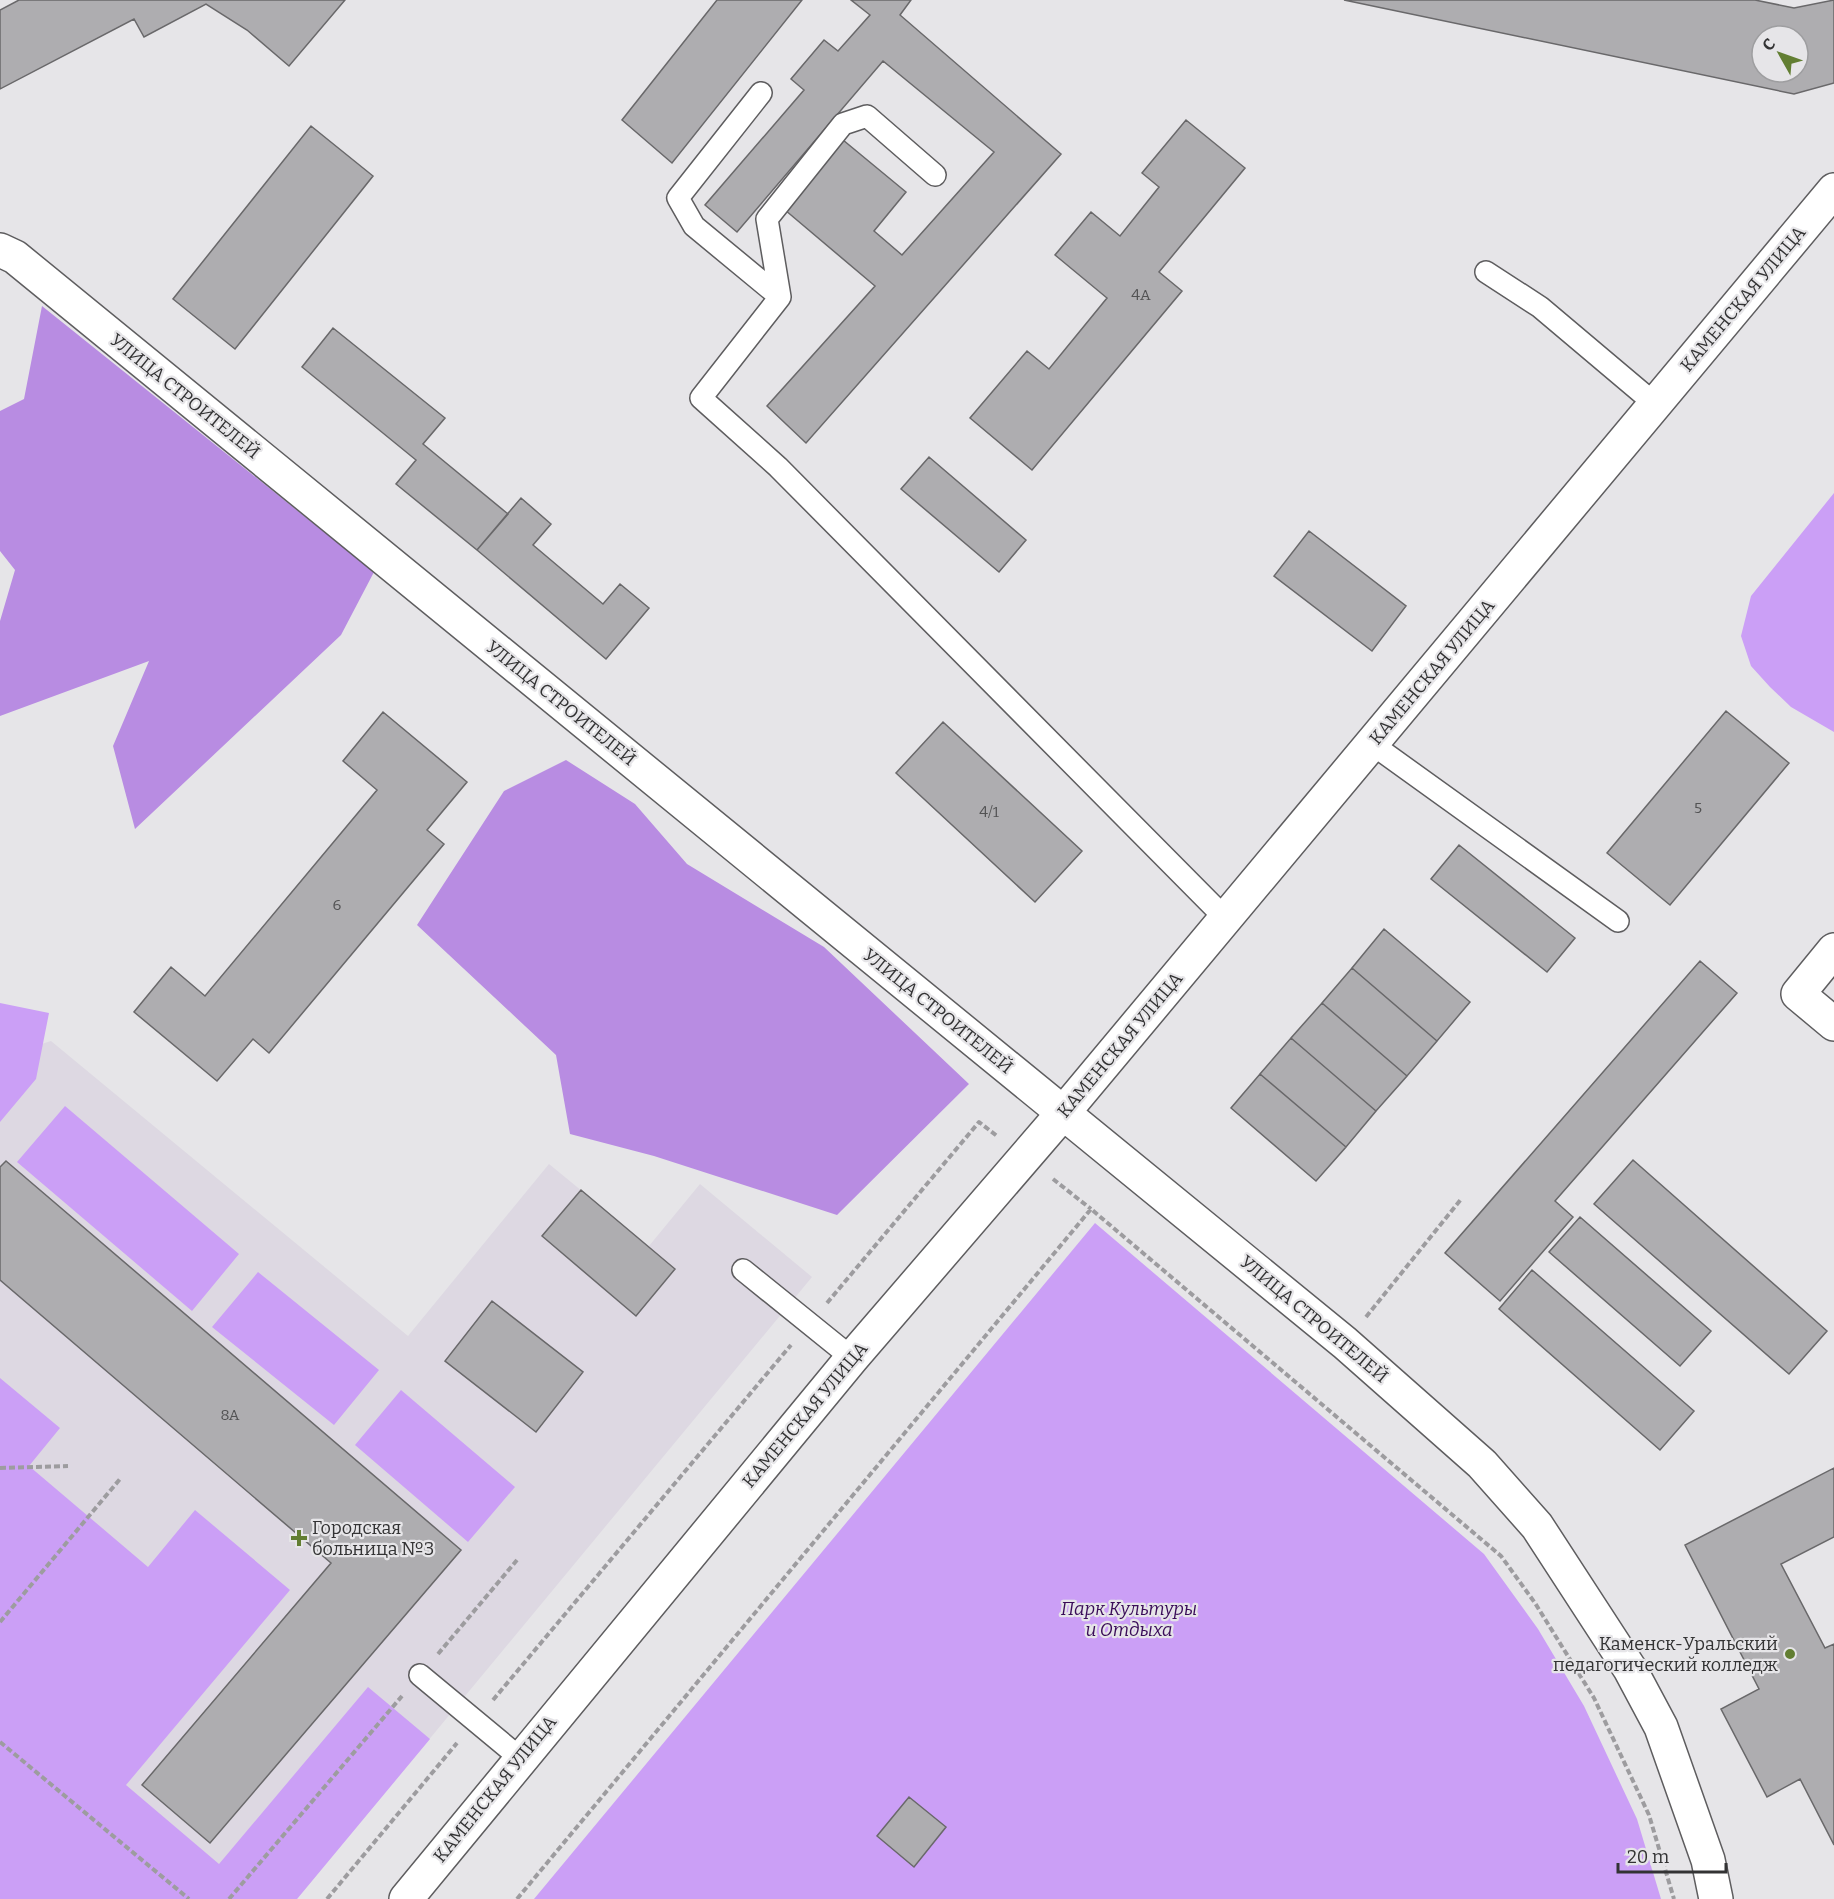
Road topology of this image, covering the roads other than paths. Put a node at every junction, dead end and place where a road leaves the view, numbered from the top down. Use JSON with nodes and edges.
{"nodes":[{"id":1,"x":761,"y":93,"type":"dead end"},
{"id":2,"x":935,"y":175,"type":"dead end"},
{"id":3,"x":1834,"y":190,"type":"edge"},
{"id":4,"x":0,"y":250,"type":"edge"},
{"id":5,"x":1486,"y":272,"type":"dead end"},
{"id":6,"x":780,"y":297,"type":"junction"},
{"id":7,"x":1655,"y":404,"type":"junction"},
{"id":8,"x":1372,"y":744,"type":"junction"},
{"id":9,"x":1226,"y":919,"type":"junction"},
{"id":10,"x":1618,"y":921,"type":"dead end"},
{"id":11,"x":1834,"y":950,"type":"edge"},
{"id":12,"x":1834,"y":1024,"type":"edge"},
{"id":13,"x":1063,"y":1113,"type":"junction"},
{"id":14,"x":743,"y":1270,"type":"dead end"},
{"id":15,"x":852,"y":1358,"type":"junction"},
{"id":16,"x":420,"y":1675,"type":"road end"},
{"id":17,"x":520,"y":1758,"type":"junction"},
{"id":18,"x":406,"y":1899,"type":"edge"},
{"id":19,"x":1716,"y":1899,"type":"edge"}],
"edges":[{"from":1,"to":6,"type":"lane"},
{"from":2,"to":6,"type":"lane"},
{"from":3,"to":7,"type":"street","name":"КАМЕНСКАЯ УЛИЦА"},
{"from":4,"to":13,"type":"street","name":"УЛИЦА СТРОИТЕЛЕЙ"},
{"from":5,"to":7,"type":"lane"},
{"from":6,"to":9,"type":"lane"},
{"from":7,"to":8,"type":"street","name":"КАМЕНСКАЯ УЛИЦА"},
{"from":8,"to":9,"type":"street","name":"КАМЕНСКАЯ УЛИЦА"},
{"from":8,"to":10,"type":"lane"},
{"from":9,"to":13,"type":"street","name":"КАМЕНСКАЯ УЛИЦА"},
{"from":11,"to":12,"type":"street"},
{"from":13,"to":15,"type":"street","name":"КАМЕНСКАЯ УЛИЦА"},
{"from":13,"to":19,"type":"street","name":"УЛИЦА СТРОИТЕЛЕЙ"},
{"from":14,"to":15,"type":"lane"},
{"from":15,"to":17,"type":"street","name":"КАМЕНСКАЯ УЛИЦА"},
{"from":16,"to":17,"type":"lane"},
{"from":17,"to":18,"type":"street","name":"КАМЕНСКАЯ УЛИЦА"}]}
